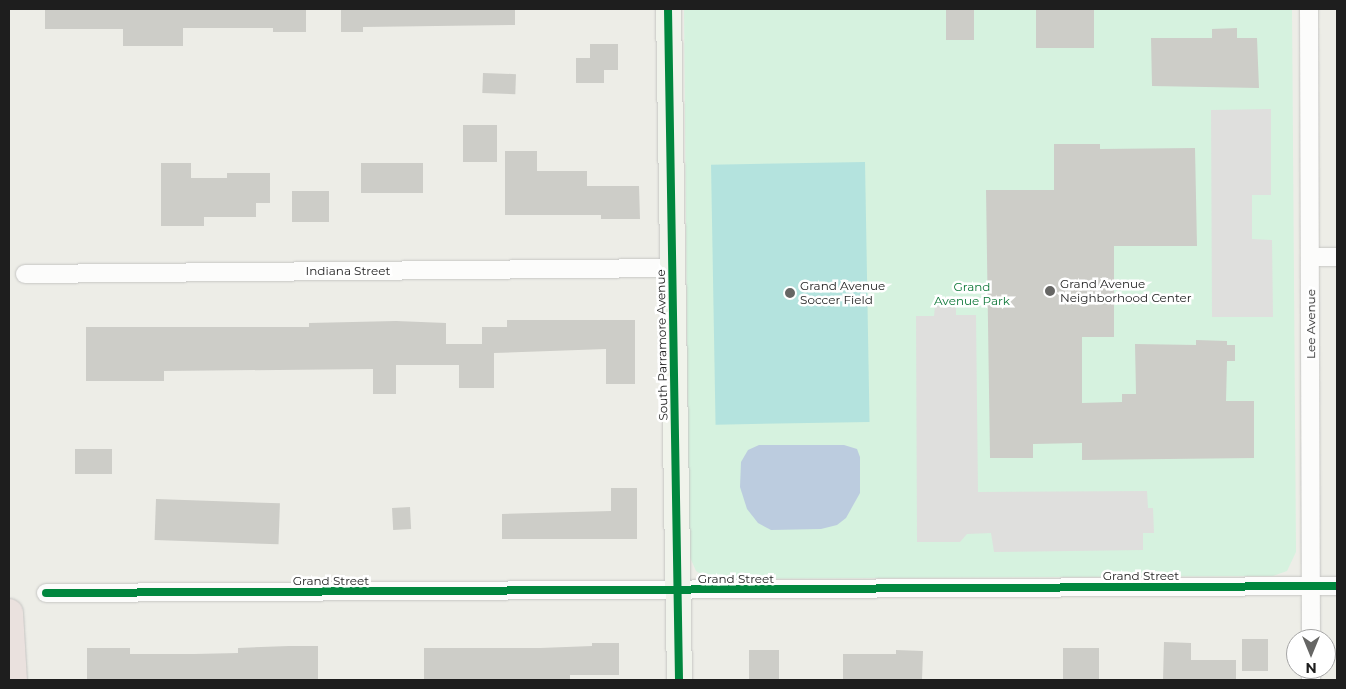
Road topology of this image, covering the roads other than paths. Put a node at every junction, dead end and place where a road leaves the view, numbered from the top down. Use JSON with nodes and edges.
{"nodes":[{"id":1,"x":668,"y":9,"type":"edge"},
{"id":2,"x":1309,"y":9,"type":"edge"},
{"id":3,"x":1311,"y":257,"type":"junction"},
{"id":4,"x":1337,"y":257,"type":"edge"},
{"id":5,"x":671,"y":268,"type":"junction"},
{"id":6,"x":25,"y":274,"type":"dead end"},
{"id":7,"x":1312,"y":586,"type":"junction"},
{"id":8,"x":1337,"y":586,"type":"edge"},
{"id":9,"x":678,"y":591,"type":"junction"},
{"id":10,"x":46,"y":593,"type":"dead end"},
{"id":11,"x":9,"y":613,"type":"edge"},
{"id":12,"x":1311,"y":629,"type":"edge"},
{"id":13,"x":13,"y":680,"type":"edge"},
{"id":14,"x":679,"y":680,"type":"edge"}],
"edges":[{"from":1,"to":5,"type":"street","name":"South Parramore Avenue"},
{"from":2,"to":3,"type":"street","name":"Lee Avenue"},
{"from":3,"to":4,"type":"street"},
{"from":3,"to":7,"type":"street","name":"Lee Avenue"},
{"from":5,"to":6,"type":"street","name":"Indiana Street"},
{"from":5,"to":9,"type":"street","name":"South Parramore Avenue"},
{"from":7,"to":8,"type":"street","name":"Grand Street"},
{"from":7,"to":9,"type":"street","name":"Grand Street"},
{"from":7,"to":12,"type":"street","name":"Lee Avenue"},
{"from":9,"to":10,"type":"street","name":"Grand Street"},
{"from":9,"to":14,"type":"street","name":"South Parramore Avenue"},
{"from":11,"to":13,"type":"highway"}]}
